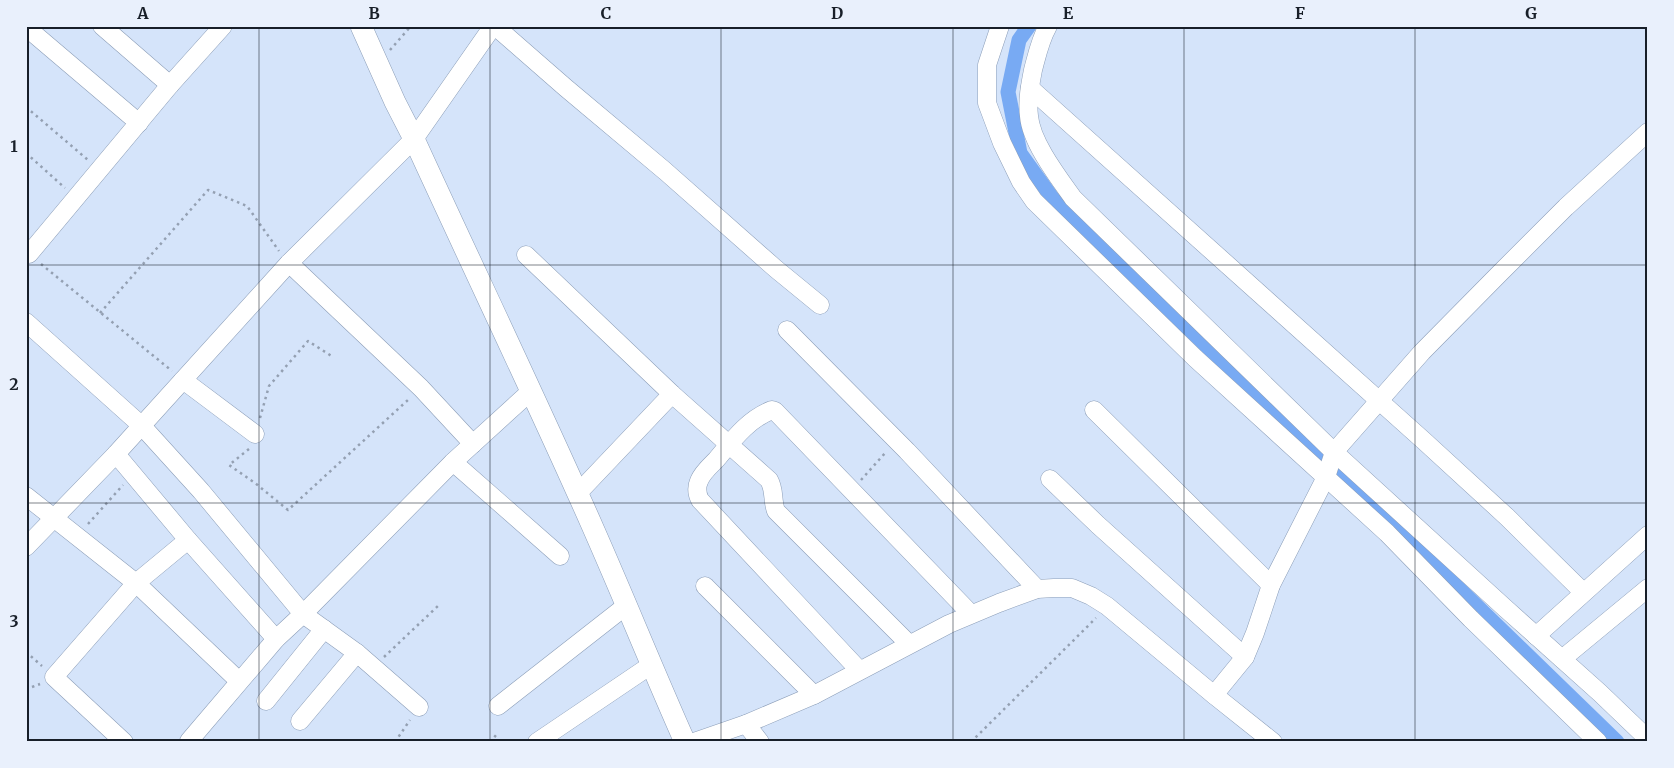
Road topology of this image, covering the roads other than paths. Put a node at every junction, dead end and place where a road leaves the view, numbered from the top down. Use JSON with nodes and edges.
{"nodes":[{"id":1,"x":102,"y":26,"type":"edge"},
{"id":2,"x":361,"y":26,"type":"edge"},
{"id":3,"x":494,"y":26,"type":"edge"},
{"id":4,"x":1000,"y":26,"type":"edge"},
{"id":5,"x":1048,"y":26,"type":"edge"},
{"id":6,"x":26,"y":27,"type":"edge"},
{"id":7,"x":213,"y":30,"type":"edge"},
{"id":8,"x":170,"y":84,"type":"junction"},
{"id":9,"x":1030,"y":88,"type":"junction"},
{"id":10,"x":139,"y":123,"type":"junction"},
{"id":11,"x":1648,"y":132,"type":"edge"},
{"id":12,"x":414,"y":139,"type":"junction"},
{"id":13,"x":28,"y":252,"type":"edge"},
{"id":14,"x":526,"y":255,"type":"dead end"},
{"id":15,"x":288,"y":263,"type":"junction"},
{"id":16,"x":820,"y":305,"type":"dead end"},
{"id":17,"x":26,"y":322,"type":"edge"},
{"id":18,"x":787,"y":330,"type":"dead end"},
{"id":19,"x":183,"y":380,"type":"junction"},
{"id":20,"x":531,"y":391,"type":"junction"},
{"id":21,"x":672,"y":394,"type":"junction"},
{"id":22,"x":1378,"y":401,"type":"junction"},
{"id":23,"x":1094,"y":410,"type":"dead end"},
{"id":24,"x":142,"y":426,"type":"junction"},
{"id":25,"x":255,"y":434,"type":"road end"},
{"id":26,"x":473,"y":444,"type":"junction"},
{"id":27,"x":729,"y":445,"type":"junction"},
{"id":28,"x":1334,"y":452,"type":"junction"},
{"id":29,"x":116,"y":454,"type":"junction"},
{"id":30,"x":453,"y":462,"type":"junction"},
{"id":31,"x":1326,"y":476,"type":"junction"},
{"id":32,"x":1050,"y":479,"type":"dead end"},
{"id":33,"x":578,"y":493,"type":"junction"},
{"id":34,"x":26,"y":496,"type":"edge"},
{"id":35,"x":53,"y":518,"type":"junction"},
{"id":36,"x":1648,"y":535,"type":"edge"},
{"id":37,"x":188,"y":540,"type":"junction"},
{"id":38,"x":26,"y":548,"type":"edge"},
{"id":39,"x":560,"y":556,"type":"dead end"},
{"id":40,"x":136,"y":583,"type":"junction"},
{"id":41,"x":1271,"y":585,"type":"junction"},
{"id":42,"x":705,"y":586,"type":"dead end"},
{"id":43,"x":1648,"y":588,"type":"edge"},
{"id":44,"x":1037,"y":589,"type":"junction"},
{"id":45,"x":1584,"y":592,"type":"junction"},
{"id":46,"x":627,"y":605,"type":"junction"},
{"id":47,"x":303,"y":614,"type":"junction"},
{"id":48,"x":971,"y":614,"type":"junction"},
{"id":49,"x":324,"y":629,"type":"junction"},
{"id":50,"x":1536,"y":636,"type":"junction"},
{"id":51,"x":276,"y":640,"type":"junction"},
{"id":52,"x":909,"y":644,"type":"junction"},
{"id":53,"x":357,"y":653,"type":"junction"},
{"id":54,"x":1245,"y":656,"type":"junction"},
{"id":55,"x":1562,"y":659,"type":"junction"},
{"id":56,"x":651,"y":665,"type":"junction"},
{"id":57,"x":859,"y":670,"type":"junction"},
{"id":58,"x":239,"y":681,"type":"junction"},
{"id":59,"x":814,"y":695,"type":"junction"},
{"id":60,"x":1214,"y":695,"type":"junction"},
{"id":61,"x":266,"y":701,"type":"dead end"},
{"id":62,"x":498,"y":706,"type":"dead end"},
{"id":63,"x":418,"y":707,"type":"road end"},
{"id":64,"x":300,"y":721,"type":"dead end"},
{"id":65,"x":746,"y":724,"type":"junction"},
{"id":66,"x":189,"y":740,"type":"dead end"},
{"id":67,"x":1648,"y":740,"type":"edge"},
{"id":68,"x":124,"y":742,"type":"edge"},
{"id":69,"x":537,"y":742,"type":"edge"},
{"id":70,"x":686,"y":742,"type":"edge"},
{"id":71,"x":694,"y":742,"type":"edge"},
{"id":72,"x":760,"y":742,"type":"edge"},
{"id":73,"x":1273,"y":742,"type":"edge"},
{"id":74,"x":1598,"y":742,"type":"edge"}],
"edges":[{"from":1,"to":8,"type":"street"},
{"from":2,"to":12,"type":"street"},
{"from":3,"to":12,"type":"street"},
{"from":3,"to":16,"type":"street"},
{"from":4,"to":31,"type":"street"},
{"from":5,"to":9,"type":"street"},
{"from":6,"to":10,"type":"street"},
{"from":7,"to":8,"type":"street"},
{"from":8,"to":10,"type":"street"},
{"from":9,"to":22,"type":"street"},
{"from":9,"to":28,"type":"street"},
{"from":10,"to":13,"type":"street"},
{"from":11,"to":22,"type":"street"},
{"from":12,"to":15,"type":"street"},
{"from":12,"to":20,"type":"street"},
{"from":14,"to":21,"type":"street"},
{"from":15,"to":19,"type":"street"},
{"from":15,"to":26,"type":"street"},
{"from":17,"to":24,"type":"street"},
{"from":18,"to":44,"type":"street"},
{"from":19,"to":24,"type":"street"},
{"from":19,"to":25,"type":"street"},
{"from":20,"to":26,"type":"street"},
{"from":20,"to":33,"type":"street"},
{"from":21,"to":27,"type":"street"},
{"from":21,"to":33,"type":"street"},
{"from":22,"to":28,"type":"street"},
{"from":22,"to":45,"type":"street"},
{"from":23,"to":41,"type":"street"},
{"from":24,"to":29,"type":"street"},
{"from":24,"to":47,"type":"street"},
{"from":26,"to":30,"type":"street"},
{"from":27,"to":48,"type":"street"},
{"from":27,"to":52,"type":"street"},
{"from":27,"to":57,"type":"street"},
{"from":28,"to":31,"type":"street"},
{"from":28,"to":50,"type":"street"},
{"from":29,"to":35,"type":"street"},
{"from":29,"to":37,"type":"street"},
{"from":30,"to":39,"type":"street"},
{"from":30,"to":47,"type":"street"},
{"from":31,"to":41,"type":"street"},
{"from":31,"to":74,"type":"street"},
{"from":32,"to":54,"type":"street"},
{"from":33,"to":46,"type":"street"},
{"from":34,"to":35,"type":"street"},
{"from":35,"to":38,"type":"street"},
{"from":35,"to":40,"type":"street"},
{"from":36,"to":45,"type":"street"},
{"from":37,"to":40,"type":"street"},
{"from":37,"to":51,"type":"street"},
{"from":40,"to":58,"type":"street"},
{"from":40,"to":68,"type":"street"},
{"from":41,"to":54,"type":"street"},
{"from":42,"to":59,"type":"street"},
{"from":43,"to":55,"type":"street"},
{"from":44,"to":48,"type":"street"},
{"from":44,"to":60,"type":"street"},
{"from":45,"to":50,"type":"street"},
{"from":46,"to":56,"type":"street"},
{"from":46,"to":62,"type":"street"},
{"from":47,"to":49,"type":"street"},
{"from":47,"to":51,"type":"street"},
{"from":48,"to":52,"type":"street"},
{"from":49,"to":53,"type":"street"},
{"from":49,"to":61,"type":"street"},
{"from":50,"to":55,"type":"street"},
{"from":51,"to":58,"type":"street"},
{"from":52,"to":57,"type":"street"},
{"from":53,"to":63,"type":"street"},
{"from":53,"to":64,"type":"street"},
{"from":54,"to":60,"type":"street"},
{"from":55,"to":67,"type":"street"},
{"from":56,"to":69,"type":"street"},
{"from":56,"to":70,"type":"street"},
{"from":57,"to":59,"type":"street"},
{"from":58,"to":66,"type":"street"},
{"from":59,"to":65,"type":"street"},
{"from":60,"to":73,"type":"street"},
{"from":65,"to":71,"type":"street"},
{"from":65,"to":72,"type":"street"}]}
